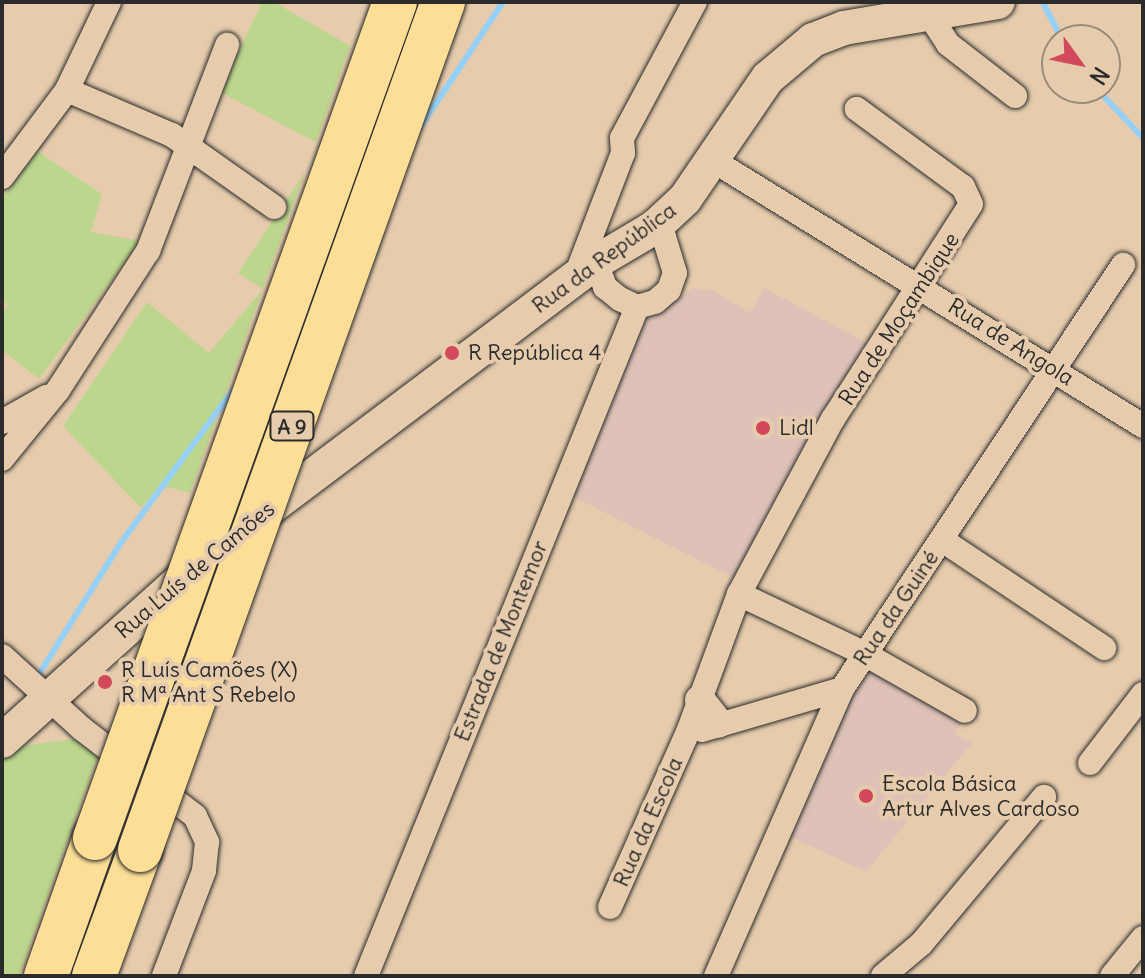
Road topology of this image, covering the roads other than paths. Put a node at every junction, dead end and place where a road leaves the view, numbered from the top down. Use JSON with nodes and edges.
{"nodes":[{"id":1,"x":109,"y":2,"type":"edge"},
{"id":2,"x":395,"y":2,"type":"edge"},
{"id":3,"x":443,"y":2,"type":"edge"},
{"id":4,"x":695,"y":2,"type":"edge"},
{"id":5,"x":998,"y":2,"type":"edge"},
{"id":6,"x":880,"y":11,"type":"edge"},
{"id":7,"x":930,"y":16,"type":"junction"},
{"id":8,"x":227,"y":45,"type":"dead end"},
{"id":9,"x":67,"y":90,"type":"junction"},
{"id":10,"x":1015,"y":96,"type":"dead end"},
{"id":11,"x":857,"y":109,"type":"dead end"},
{"id":12,"x":189,"y":147,"type":"junction"},
{"id":13,"x":714,"y":161,"type":"junction"},
{"id":14,"x":2,"y":177,"type":"edge"},
{"id":15,"x":274,"y":207,"type":"dead end"},
{"id":16,"x":655,"y":227,"type":"junction"},
{"id":17,"x":1123,"y":265,"type":"dead end"},
{"id":18,"x":586,"y":270,"type":"junction"},
{"id":19,"x":918,"y":284,"type":"junction"},
{"id":20,"x":637,"y":307,"type":"junction"},
{"id":21,"x":1052,"y":368,"type":"junction"},
{"id":22,"x":58,"y":390,"type":"junction"},
{"id":23,"x":397,"y":410,"type":"joint"},
{"id":24,"x":2,"y":422,"type":"edge"},
{"id":25,"x":1143,"y":426,"type":"edge"},
{"id":26,"x":2,"y":459,"type":"edge"},
{"id":27,"x":942,"y":540,"type":"junction"},
{"id":28,"x":739,"y":594,"type":"junction"},
{"id":29,"x":1104,"y":648,"type":"dead end"},
{"id":30,"x":863,"y":653,"type":"junction"},
{"id":31,"x":2,"y":656,"type":"edge"},
{"id":32,"x":842,"y":689,"type":"junction"},
{"id":33,"x":1143,"y":694,"type":"edge"},
{"id":34,"x":48,"y":699,"type":"junction"},
{"id":35,"x":795,"y":703,"type":"junction"},
{"id":36,"x":709,"y":711,"type":"junction"},
{"id":37,"x":965,"y":711,"type":"dead end"},
{"id":38,"x":2,"y":741,"type":"edge"},
{"id":39,"x":814,"y":748,"type":"junction"},
{"id":40,"x":1090,"y":763,"type":"dead end"},
{"id":41,"x":1044,"y":797,"type":"dead end"},
{"id":42,"x":610,"y":907,"type":"dead end"},
{"id":43,"x":1143,"y":938,"type":"edge"},
{"id":44,"x":46,"y":976,"type":"edge"},
{"id":45,"x":94,"y":976,"type":"edge"},
{"id":46,"x":164,"y":976,"type":"edge"},
{"id":47,"x":366,"y":976,"type":"edge"},
{"id":48,"x":716,"y":976,"type":"edge"},
{"id":49,"x":883,"y":976,"type":"edge"},
{"id":50,"x":1112,"y":976,"type":"edge"}],
"edges":[{"from":1,"to":9,"type":"street"},
{"from":2,"to":44,"type":"highway","number":"A 9","bridge":true},
{"from":3,"to":45,"type":"highway","number":"A 9","bridge":true},
{"from":4,"to":18,"type":"street"},
{"from":5,"to":7,"type":"main road","name":"Rua da República"},
{"from":6,"to":7,"type":"main road","name":"Rua da República"},
{"from":6,"to":13,"type":"main road","name":"Rua da República"},
{"from":7,"to":10,"type":"street"},
{"from":8,"to":12,"type":"street"},
{"from":9,"to":12,"type":"street"},
{"from":9,"to":14,"type":"street"},
{"from":11,"to":19,"type":"street","name":"Rua de Moçambique"},
{"from":12,"to":15,"type":"street"},
{"from":12,"to":22,"type":"street"},
{"from":13,"to":16,"type":"main road","name":"Rua da República"},
{"from":13,"to":19,"type":"street","name":"Rua de Angola"},
{"from":16,"to":18,"type":"main road","name":"Rua da República"},
{"from":16,"to":20,"type":"street"},
{"from":17,"to":21,"type":"street","name":"Rua da Guiné"},
{"from":18,"to":20,"type":"street"},
{"from":18,"to":23,"type":"main road","name":"Rua da República"},
{"from":19,"to":21,"type":"street","name":"Rua de Angola"},
{"from":19,"to":28,"type":"street","name":"Rua de Moçambique"},
{"from":20,"to":47,"type":"street","name":"Estrada de Montemor"},
{"from":21,"to":25,"type":"street","name":"Rua de Angola"},
{"from":21,"to":27,"type":"street","name":"Rua da Guiné"},
{"from":22,"to":24,"type":"street"},
{"from":22,"to":26,"type":"street"},
{"from":23,"to":34,"type":"main road","name":"Rua Luís de Camões"},
{"from":27,"to":29,"type":"street"},
{"from":27,"to":30,"type":"street","name":"Rua da Guiné"},
{"from":28,"to":30,"type":"street"},
{"from":28,"to":36,"type":"street","name":"Rua de Moçambique"},
{"from":30,"to":32,"type":"street","name":"Rua da Guiné"},
{"from":30,"to":37,"type":"street"},
{"from":31,"to":34,"type":"street"},
{"from":32,"to":35,"type":"street","name":"Rua da Escola"},
{"from":32,"to":39,"type":"street","name":"Rua da Guiné"},
{"from":33,"to":40,"type":"street"},
{"from":34,"to":38,"type":"main road","name":"Rua Luís de Camões"},
{"from":34,"to":46,"type":"street"},
{"from":35,"to":36,"type":"street","name":"Rua da Escola"},
{"from":35,"to":39,"type":"street"},
{"from":36,"to":42,"type":"street","name":"Rua da Escola"},
{"from":39,"to":48,"type":"street","name":"Rua da Guiné"},
{"from":41,"to":49,"type":"street"},
{"from":43,"to":50,"type":"street"}]}
